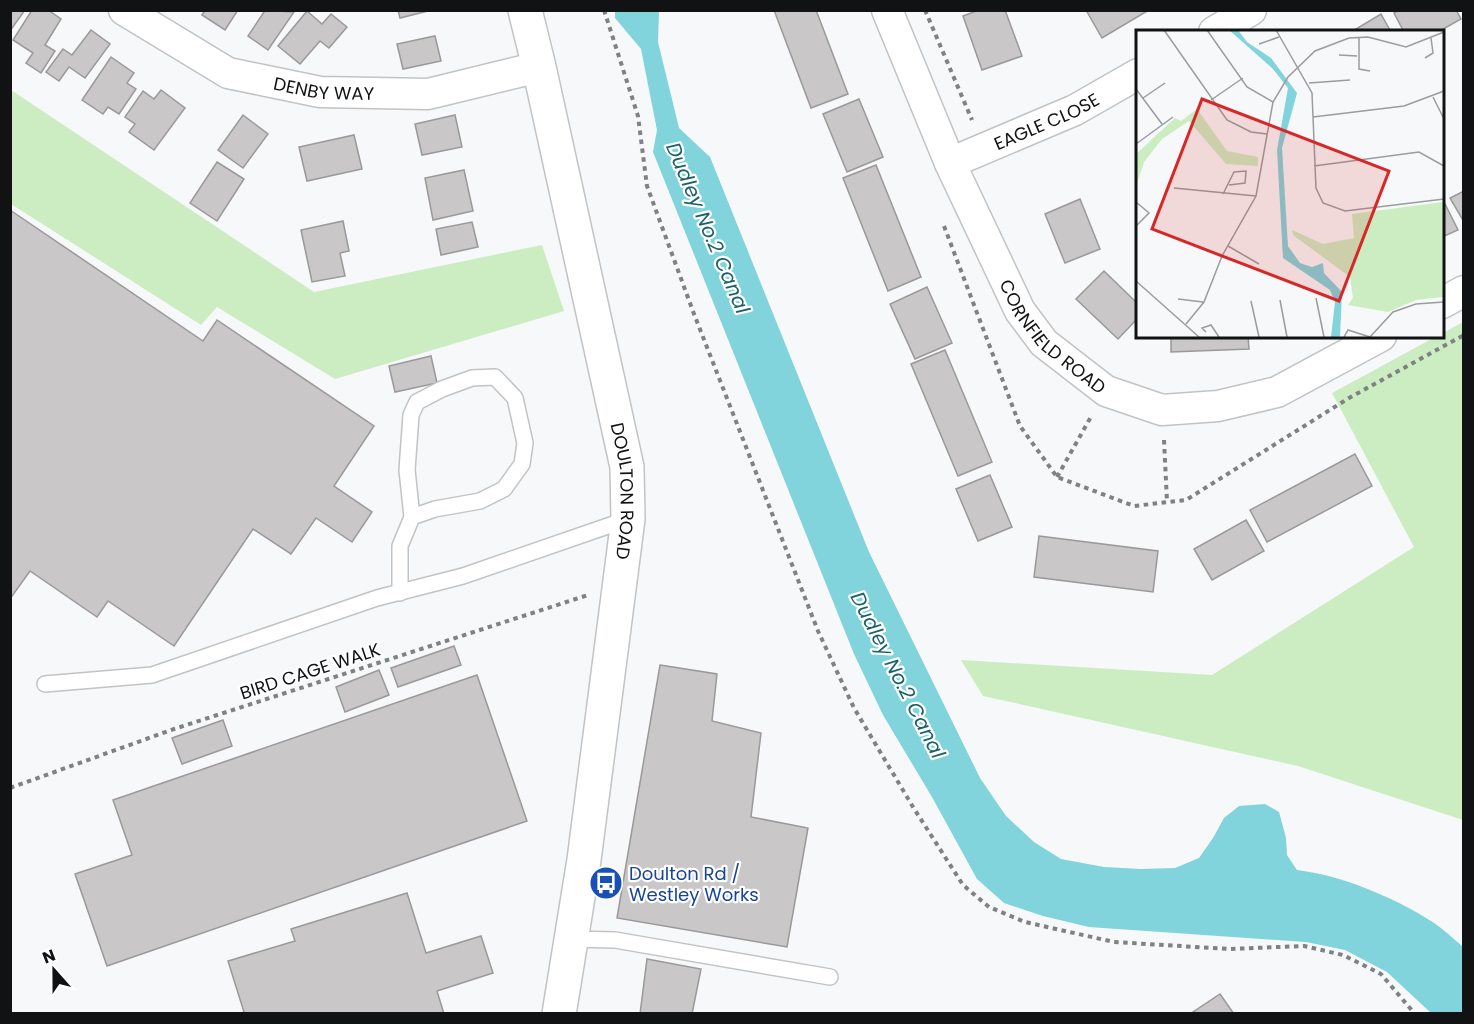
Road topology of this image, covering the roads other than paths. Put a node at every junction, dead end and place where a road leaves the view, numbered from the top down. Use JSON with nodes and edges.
{"nodes":[{"id":1,"x":124,"y":10,"type":"edge"},
{"id":2,"x":525,"y":10,"type":"edge"},
{"id":3,"x":887,"y":10,"type":"edge"},
{"id":4,"x":1251,"y":10,"type":"edge"},
{"id":5,"x":1217,"y":30,"type":"edge"},
{"id":6,"x":539,"y":67,"type":"junction"},
{"id":7,"x":1136,"y":75,"type":"edge"},
{"id":8,"x":950,"y":163,"type":"junction"},
{"id":9,"x":1464,"y":291,"type":"edge"},
{"id":10,"x":1444,"y":302,"type":"edge"},
{"id":11,"x":1377,"y":338,"type":"edge"},
{"id":12,"x":412,"y":517,"type":"junction"},
{"id":13,"x":628,"y":519,"type":"junction"},
{"id":14,"x":400,"y":593,"type":"junction"},
{"id":15,"x":45,"y":684,"type":"dead end"},
{"id":16,"x":571,"y":939,"type":"junction"},
{"id":17,"x":830,"y":977,"type":"dead end"},
{"id":18,"x":559,"y":1014,"type":"edge"}],
"edges":[{"from":1,"to":6,"type":"street","name":"DENBY WAY"},
{"from":2,"to":6,"type":"street","name":"DOULTON ROAD"},
{"from":3,"to":8,"type":"street","name":"CORNFIELD ROAD"},
{"from":4,"to":5,"type":"street"},
{"from":6,"to":13,"type":"street","name":"DOULTON ROAD"},
{"from":7,"to":8,"type":"street","name":"EAGLE CLOSE"},
{"from":8,"to":11,"type":"street","name":"CORNFIELD ROAD"},
{"from":9,"to":10,"type":"street"},
{"from":12,"to":12,"type":"lane"},
{"from":12,"to":14,"type":"lane"},
{"from":13,"to":14,"type":"lane"},
{"from":13,"to":16,"type":"street","name":"DOULTON ROAD"},
{"from":14,"to":15,"type":"lane"},
{"from":16,"to":17,"type":"lane"},
{"from":16,"to":18,"type":"street","name":"DOULTON ROAD"}]}
